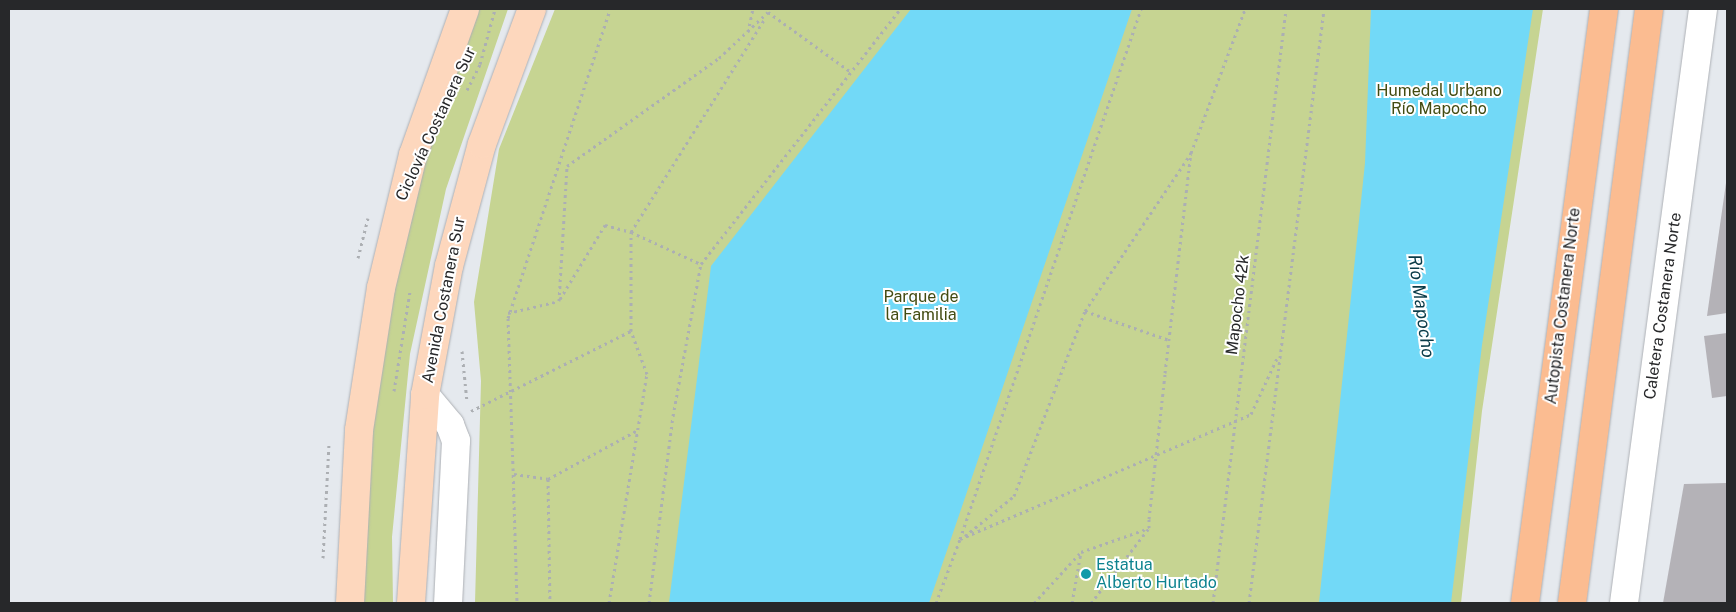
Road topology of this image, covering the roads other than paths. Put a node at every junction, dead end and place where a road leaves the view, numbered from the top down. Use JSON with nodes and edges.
{"nodes":[{"id":1,"x":465,"y":9,"type":"edge"},
{"id":2,"x":532,"y":9,"type":"edge"},
{"id":3,"x":1604,"y":9,"type":"edge"},
{"id":4,"x":1649,"y":9,"type":"edge"},
{"id":5,"x":1703,"y":9,"type":"edge"},
{"id":6,"x":425,"y":395,"type":"junction"},
{"id":7,"x":350,"y":603,"type":"edge"},
{"id":8,"x":410,"y":603,"type":"edge"},
{"id":9,"x":448,"y":603,"type":"edge"},
{"id":10,"x":1525,"y":603,"type":"edge"},
{"id":11,"x":1572,"y":603,"type":"edge"},
{"id":12,"x":1624,"y":603,"type":"edge"}],
"edges":[{"from":1,"to":7,"type":"main road"},
{"from":2,"to":6,"type":"main road","name":"Avenida Costanera Sur"},
{"from":3,"to":10,"type":"highway","name":"Autopista Costanera Norte"},
{"from":4,"to":11,"type":"highway"},
{"from":5,"to":12,"type":"street","name":"Caletera Costanera Norte"},
{"from":6,"to":8,"type":"main road","name":"Avenida Costanera Sur"},
{"from":6,"to":9,"type":"street"}]}
